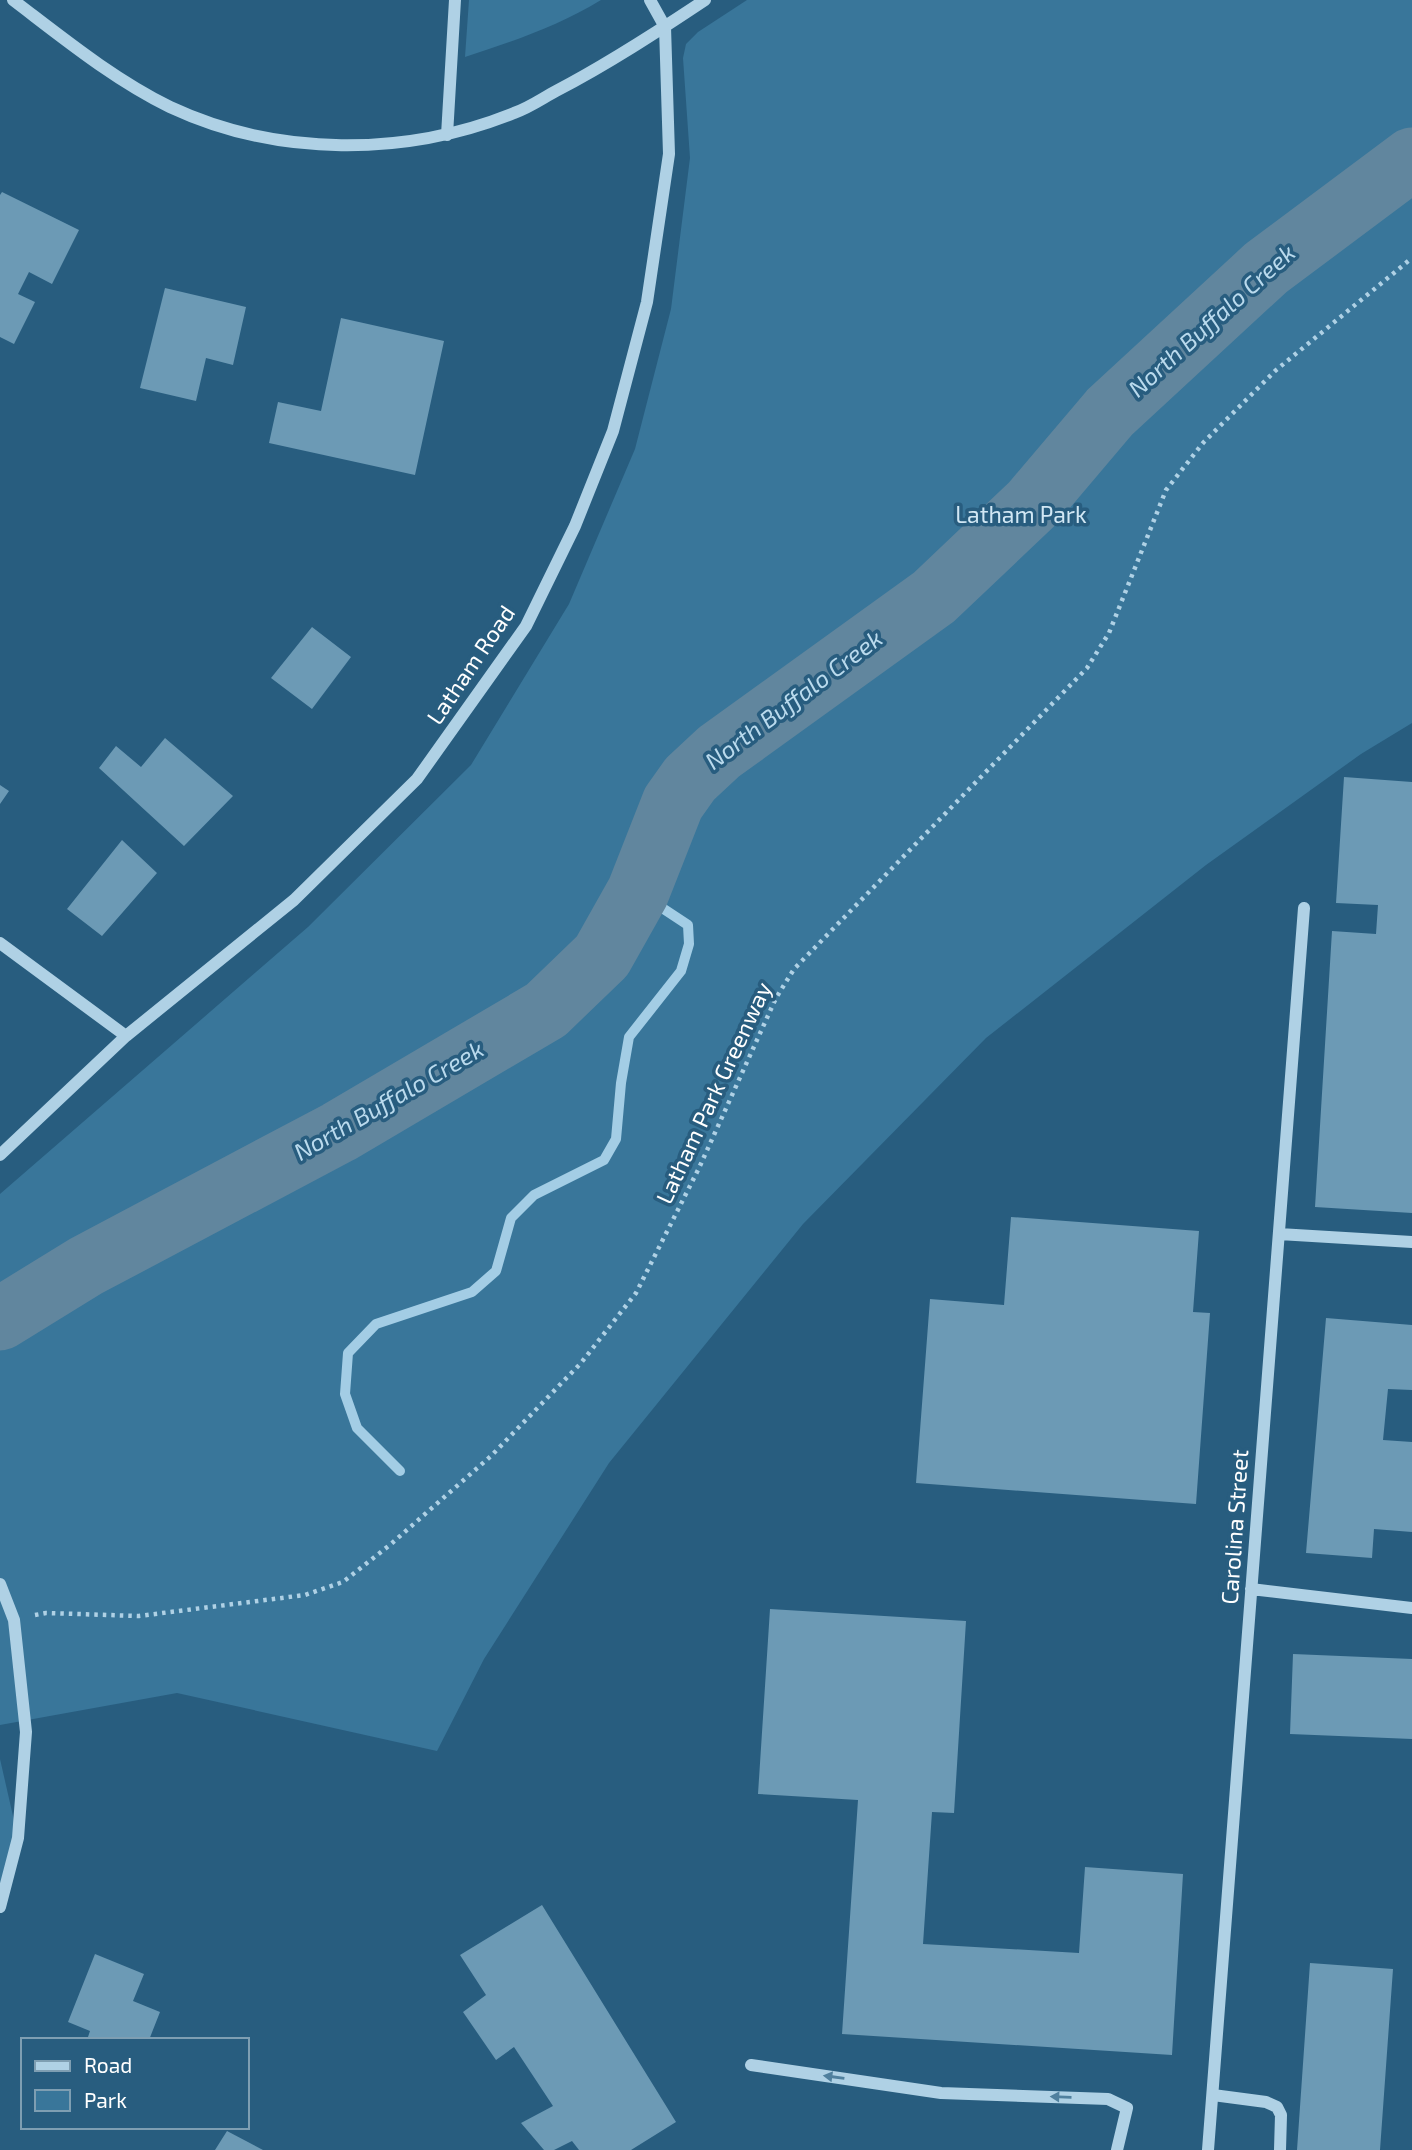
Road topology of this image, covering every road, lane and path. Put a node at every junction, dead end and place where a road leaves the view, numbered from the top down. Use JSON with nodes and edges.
{"nodes":[{"id":1,"x":13,"y":0,"type":"edge"},
{"id":2,"x":456,"y":0,"type":"edge"},
{"id":3,"x":650,"y":0,"type":"edge"},
{"id":4,"x":705,"y":0,"type":"edge"},
{"id":5,"x":665,"y":27,"type":"junction"},
{"id":6,"x":447,"y":135,"type":"junction"},
{"id":7,"x":1412,"y":258,"type":"edge"},
{"id":8,"x":1304,"y":908,"type":"dead end"},
{"id":9,"x":0,"y":943,"type":"edge"},
{"id":10,"x":126,"y":1036,"type":"junction"},
{"id":11,"x":0,"y":1155,"type":"edge"},
{"id":12,"x":1279,"y":1234,"type":"junction"},
{"id":13,"x":1412,"y":1242,"type":"edge"},
{"id":14,"x":0,"y":1584,"type":"edge"},
{"id":15,"x":1251,"y":1589,"type":"junction"},
{"id":16,"x":1412,"y":1608,"type":"edge"},
{"id":17,"x":14,"y":1620,"type":"junction"},
{"id":18,"x":0,"y":1907,"type":"edge"},
{"id":19,"x":751,"y":2065,"type":"dead end"},
{"id":20,"x":1213,"y":2095,"type":"junction"},
{"id":21,"x":1117,"y":2150,"type":"edge"},
{"id":22,"x":1208,"y":2150,"type":"edge"},
{"id":23,"x":1280,"y":2150,"type":"edge"}],
"edges":[{"from":1,"to":6,"type":"street"},
{"from":2,"to":6,"type":"street"},
{"from":3,"to":5,"type":"street"},
{"from":4,"to":5,"type":"street"},
{"from":5,"to":6,"type":"street"},
{"from":5,"to":10,"type":"street","name":"Latham Road"},
{"from":7,"to":17,"type":"path","name":"Latham Park Greenway"},
{"from":8,"to":12,"type":"street","name":"Carolina Street"},
{"from":9,"to":10,"type":"street"},
{"from":10,"to":11,"type":"street","name":"Latham Road"},
{"from":12,"to":13,"type":"street"},
{"from":12,"to":15,"type":"street","name":"Carolina Street"},
{"from":14,"to":17,"type":"street"},
{"from":15,"to":16,"type":"street"},
{"from":15,"to":20,"type":"street","name":"Carolina Street"},
{"from":17,"to":18,"type":"street"},
{"from":21,"to":19,"type":"street","one_way":true},
{"from":20,"to":22,"type":"street","name":"Carolina Street"},
{"from":20,"to":23,"type":"street"}]}
